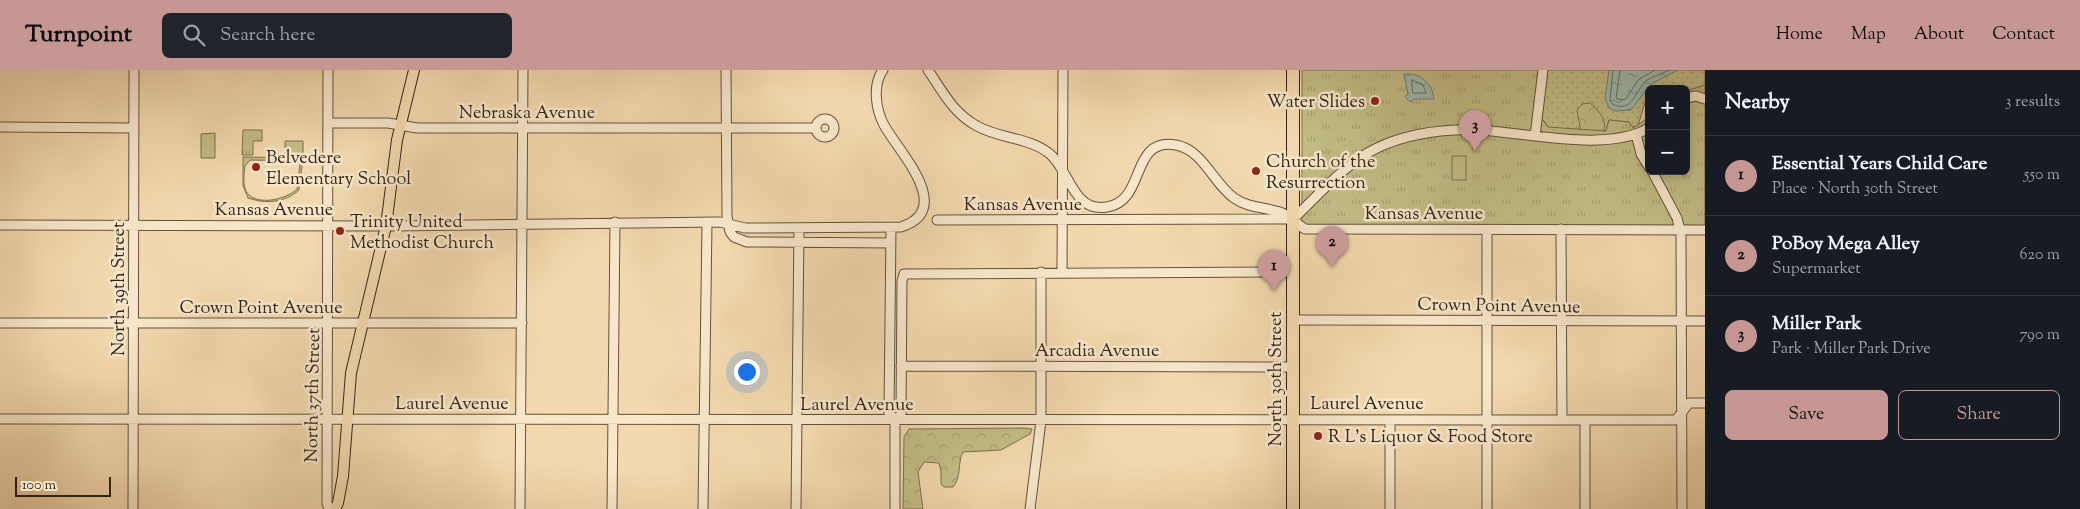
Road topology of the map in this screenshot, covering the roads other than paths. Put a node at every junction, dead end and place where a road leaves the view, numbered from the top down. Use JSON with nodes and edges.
{"nodes":[{"id":1,"x":134,"y":70,"type":"edge"},
{"id":2,"x":328,"y":70,"type":"edge"},
{"id":3,"x":414,"y":70,"type":"edge"},
{"id":4,"x":523,"y":70,"type":"edge"},
{"id":5,"x":726,"y":70,"type":"edge"},
{"id":6,"x":883,"y":70,"type":"edge"},
{"id":7,"x":928,"y":70,"type":"edge"},
{"id":8,"x":1064,"y":70,"type":"edge"},
{"id":9,"x":1293,"y":70,"type":"edge"},
{"id":10,"x":1543,"y":70,"type":"edge"},
{"id":11,"x":1690,"y":97,"type":"edge"},
{"id":12,"x":1705,"y":100,"type":"edge"},
{"id":13,"x":329,"y":123,"type":"junction"},
{"id":14,"x":401,"y":125,"type":"junction"},
{"id":15,"x":0,"y":127,"type":"edge"},
{"id":16,"x":134,"y":128,"type":"junction"},
{"id":17,"x":523,"y":128,"type":"junction"},
{"id":18,"x":815,"y":128,"type":"dead end"},
{"id":19,"x":726,"y":129,"type":"junction"},
{"id":20,"x":1645,"y":130,"type":"edge"},
{"id":21,"x":1636,"y":134,"type":"junction"},
{"id":22,"x":1535,"y":136,"type":"junction"},
{"id":23,"x":1645,"y":160,"type":"edge"},
{"id":24,"x":1063,"y":172,"type":"junction"},
{"id":25,"x":1654,"y":175,"type":"edge"},
{"id":26,"x":1293,"y":219,"type":"junction"},
{"id":27,"x":937,"y":220,"type":"dead end"},
{"id":28,"x":1062,"y":220,"type":"junction"},
{"id":29,"x":615,"y":222,"type":"junction"},
{"id":30,"x":707,"y":222,"type":"junction"},
{"id":31,"x":729,"y":224,"type":"junction"},
{"id":32,"x":0,"y":225,"type":"edge"},
{"id":33,"x":135,"y":225,"type":"junction"},
{"id":34,"x":329,"y":225,"type":"junction"},
{"id":35,"x":523,"y":225,"type":"junction"},
{"id":36,"x":386,"y":226,"type":"junction"},
{"id":37,"x":800,"y":228,"type":"junction"},
{"id":38,"x":892,"y":228,"type":"junction"},
{"id":39,"x":1487,"y":230,"type":"junction"},
{"id":40,"x":1561,"y":230,"type":"junction"},
{"id":41,"x":1681,"y":230,"type":"junction"},
{"id":42,"x":1705,"y":230,"type":"edge"},
{"id":43,"x":800,"y":243,"type":"junction"},
{"id":44,"x":891,"y":243,"type":"junction"},
{"id":45,"x":1041,"y":272,"type":"junction"},
{"id":46,"x":1062,"y":272,"type":"junction"},
{"id":47,"x":1293,"y":272,"type":"junction"},
{"id":48,"x":1293,"y":320,"type":"junction"},
{"id":49,"x":1705,"y":321,"type":"edge"},
{"id":50,"x":522,"y":322,"type":"junction"},
{"id":51,"x":1488,"y":322,"type":"junction"},
{"id":52,"x":1561,"y":322,"type":"junction"},
{"id":53,"x":1682,"y":322,"type":"junction"},
{"id":54,"x":0,"y":323,"type":"edge"},
{"id":55,"x":135,"y":323,"type":"junction"},
{"id":56,"x":329,"y":323,"type":"junction"},
{"id":57,"x":363,"y":323,"type":"junction"},
{"id":58,"x":902,"y":366,"type":"junction"},
{"id":59,"x":1041,"y":366,"type":"junction"},
{"id":60,"x":1293,"y":367,"type":"junction"},
{"id":61,"x":1705,"y":403,"type":"edge"},
{"id":62,"x":1682,"y":411,"type":"junction"},
{"id":63,"x":134,"y":418,"type":"junction"},
{"id":64,"x":0,"y":419,"type":"edge"},
{"id":65,"x":328,"y":419,"type":"junction"},
{"id":66,"x":347,"y":419,"type":"junction"},
{"id":67,"x":521,"y":419,"type":"junction"},
{"id":68,"x":613,"y":420,"type":"junction"},
{"id":69,"x":704,"y":420,"type":"junction"},
{"id":70,"x":798,"y":420,"type":"junction"},
{"id":71,"x":895,"y":420,"type":"junction"},
{"id":72,"x":1041,"y":420,"type":"junction"},
{"id":73,"x":1293,"y":420,"type":"junction"},
{"id":74,"x":1390,"y":420,"type":"junction"},
{"id":75,"x":1487,"y":420,"type":"junction"},
{"id":76,"x":1562,"y":420,"type":"junction"},
{"id":77,"x":1585,"y":420,"type":"junction"},
{"id":78,"x":133,"y":509,"type":"edge"},
{"id":79,"x":329,"y":509,"type":"edge"},
{"id":80,"x":335,"y":509,"type":"edge"},
{"id":81,"x":520,"y":509,"type":"edge"},
{"id":82,"x":612,"y":509,"type":"edge"},
{"id":83,"x":703,"y":509,"type":"edge"},
{"id":84,"x":796,"y":509,"type":"edge"},
{"id":85,"x":895,"y":509,"type":"edge"},
{"id":86,"x":1030,"y":509,"type":"edge"},
{"id":87,"x":1293,"y":509,"type":"edge"},
{"id":88,"x":1390,"y":509,"type":"edge"},
{"id":89,"x":1487,"y":509,"type":"edge"},
{"id":90,"x":1585,"y":509,"type":"edge"},
{"id":91,"x":1682,"y":509,"type":"edge"}],
"edges":[{"from":1,"to":16,"type":"street","name":"North 39th Street"},
{"from":2,"to":13,"type":"street","name":"North 37th Street"},
{"from":3,"to":14,"type":"main road"},
{"from":4,"to":17,"type":"street"},
{"from":5,"to":19,"type":"street"},
{"from":6,"to":38,"type":"street"},
{"from":7,"to":24,"type":"street"},
{"from":8,"to":24,"type":"street"},
{"from":9,"to":26,"type":"highway","name":"North 30th Street"},
{"from":10,"to":22,"type":"street"},
{"from":11,"to":12,"type":"street"},
{"from":13,"to":14,"type":"street","name":"Nebraska Avenue"},
{"from":13,"to":34,"type":"street","name":"North 37th Street"},
{"from":14,"to":17,"type":"street","name":"Nebraska Avenue"},
{"from":14,"to":36,"type":"main road"},
{"from":15,"to":16,"type":"street"},
{"from":16,"to":33,"type":"street","name":"North 39th Street"},
{"from":17,"to":19,"type":"street","name":"Nebraska Avenue"},
{"from":17,"to":35,"type":"street"},
{"from":18,"to":19,"type":"street","name":"Nebraska Avenue"},
{"from":19,"to":31,"type":"street"},
{"from":20,"to":21,"type":"street"},
{"from":21,"to":22,"type":"street"},
{"from":21,"to":23,"type":"street"},
{"from":22,"to":26,"type":"street"},
{"from":24,"to":26,"type":"street"},
{"from":24,"to":28,"type":"street"},
{"from":25,"to":41,"type":"street"},
{"from":26,"to":28,"type":"street","name":"Kansas Avenue"},
{"from":26,"to":39,"type":"street","name":"Kansas Avenue"},
{"from":26,"to":47,"type":"highway","name":"North 30th Street"},
{"from":27,"to":28,"type":"street","name":"Kansas Avenue"},
{"from":28,"to":46,"type":"street"},
{"from":29,"to":30,"type":"street","name":"Kansas Avenue"},
{"from":29,"to":35,"type":"street","name":"Kansas Avenue"},
{"from":29,"to":68,"type":"street"},
{"from":30,"to":31,"type":"street","name":"Kansas Avenue"},
{"from":30,"to":69,"type":"street"},
{"from":31,"to":37,"type":"street","name":"Kansas Avenue"},
{"from":31,"to":43,"type":"street"},
{"from":32,"to":33,"type":"street","name":"Kansas Avenue"},
{"from":33,"to":34,"type":"street","name":"Kansas Avenue"},
{"from":33,"to":55,"type":"street","name":"North 39th Street"},
{"from":34,"to":36,"type":"street","name":"Kansas Avenue"},
{"from":34,"to":56,"type":"street","name":"North 37th Street"},
{"from":35,"to":36,"type":"street","name":"Kansas Avenue"},
{"from":35,"to":50,"type":"street"},
{"from":36,"to":57,"type":"main road"},
{"from":37,"to":38,"type":"street","name":"Kansas Avenue"},
{"from":37,"to":43,"type":"street"},
{"from":38,"to":44,"type":"street"},
{"from":39,"to":40,"type":"street","name":"Kansas Avenue"},
{"from":39,"to":51,"type":"street"},
{"from":40,"to":41,"type":"street","name":"Kansas Avenue"},
{"from":40,"to":52,"type":"street"},
{"from":41,"to":42,"type":"street","name":"Kansas Avenue"},
{"from":41,"to":53,"type":"street"},
{"from":43,"to":44,"type":"street"},
{"from":43,"to":70,"type":"street"},
{"from":44,"to":71,"type":"street"},
{"from":45,"to":46,"type":"street"},
{"from":45,"to":58,"type":"street"},
{"from":45,"to":59,"type":"street"},
{"from":46,"to":47,"type":"street"},
{"from":47,"to":48,"type":"highway","name":"North 30th Street"},
{"from":48,"to":51,"type":"street","name":"Crown Point Avenue"},
{"from":48,"to":60,"type":"highway","name":"North 30th Street"},
{"from":49,"to":53,"type":"street","name":"Crown Point Avenue"},
{"from":50,"to":57,"type":"street","name":"Crown Point Avenue"},
{"from":50,"to":67,"type":"street"},
{"from":51,"to":52,"type":"street","name":"Crown Point Avenue"},
{"from":51,"to":75,"type":"street"},
{"from":52,"to":53,"type":"street","name":"Crown Point Avenue"},
{"from":52,"to":76,"type":"street"},
{"from":53,"to":62,"type":"street"},
{"from":54,"to":55,"type":"street","name":"Crown Point Avenue"},
{"from":55,"to":56,"type":"street","name":"Crown Point Avenue"},
{"from":55,"to":63,"type":"street","name":"North 39th Street"},
{"from":56,"to":57,"type":"street","name":"Crown Point Avenue"},
{"from":56,"to":65,"type":"street","name":"North 37th Street"},
{"from":57,"to":66,"type":"main road"},
{"from":58,"to":59,"type":"street","name":"Arcadia Avenue"},
{"from":58,"to":71,"type":"street"},
{"from":59,"to":60,"type":"street","name":"Arcadia Avenue"},
{"from":59,"to":72,"type":"street"},
{"from":60,"to":73,"type":"highway","name":"North 30th Street"},
{"from":61,"to":62,"type":"street","name":"Laurel Avenue"},
{"from":62,"to":77,"type":"street","name":"Laurel Avenue"},
{"from":62,"to":91,"type":"street"},
{"from":63,"to":64,"type":"street","name":"Laurel Avenue"},
{"from":63,"to":65,"type":"street","name":"Laurel Avenue"},
{"from":63,"to":78,"type":"street","name":"North 39th Street"},
{"from":65,"to":66,"type":"street","name":"Laurel Avenue"},
{"from":65,"to":79,"type":"street","name":"North 37th Street"},
{"from":66,"to":67,"type":"street","name":"Laurel Avenue"},
{"from":66,"to":80,"type":"main road"},
{"from":67,"to":68,"type":"street","name":"Laurel Avenue"},
{"from":67,"to":81,"type":"street"},
{"from":68,"to":69,"type":"street","name":"Laurel Avenue"},
{"from":68,"to":82,"type":"street"},
{"from":69,"to":70,"type":"street","name":"Laurel Avenue"},
{"from":69,"to":83,"type":"street"},
{"from":70,"to":71,"type":"street","name":"Laurel Avenue"},
{"from":70,"to":84,"type":"street"},
{"from":71,"to":72,"type":"street","name":"Laurel Avenue"},
{"from":71,"to":85,"type":"street"},
{"from":72,"to":73,"type":"street","name":"Laurel Avenue"},
{"from":72,"to":86,"type":"street"},
{"from":73,"to":74,"type":"street","name":"Laurel Avenue"},
{"from":73,"to":87,"type":"highway","name":"North 30th Street"},
{"from":74,"to":75,"type":"street","name":"Laurel Avenue"},
{"from":74,"to":88,"type":"street"},
{"from":75,"to":76,"type":"street","name":"Laurel Avenue"},
{"from":75,"to":89,"type":"street"},
{"from":76,"to":77,"type":"street","name":"Laurel Avenue"},
{"from":77,"to":90,"type":"street"}]}
